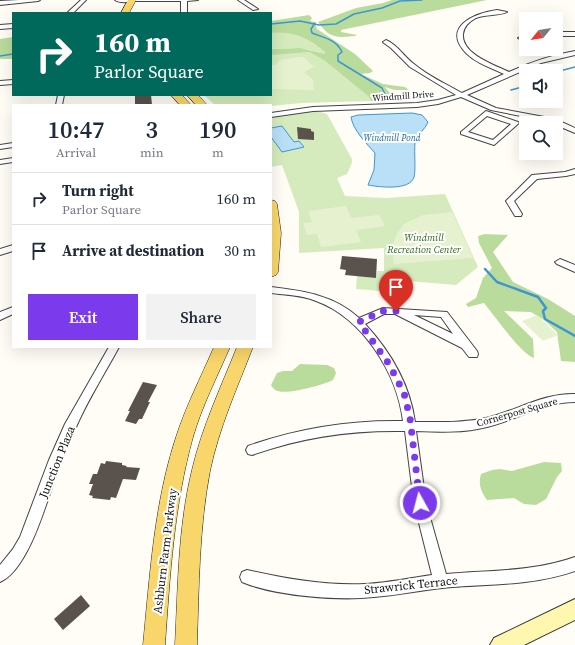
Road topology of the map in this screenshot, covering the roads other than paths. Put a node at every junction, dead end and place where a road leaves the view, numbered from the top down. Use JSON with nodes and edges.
{"nodes":[{"id":1,"x":38,"y":0,"type":"edge"},
{"id":2,"x":84,"y":0,"type":"edge"},
{"id":3,"x":116,"y":0,"type":"edge"},
{"id":4,"x":132,"y":0,"type":"edge"},
{"id":5,"x":196,"y":0,"type":"edge"},
{"id":6,"x":240,"y":0,"type":"edge"},
{"id":7,"x":184,"y":1,"type":"edge"},
{"id":8,"x":140,"y":2,"type":"edge"},
{"id":9,"x":0,"y":3,"type":"edge"},
{"id":10,"x":255,"y":9,"type":"dead end"},
{"id":11,"x":71,"y":12,"type":"edge"},
{"id":12,"x":126,"y":12,"type":"edge"},
{"id":13,"x":184,"y":12,"type":"edge"},
{"id":14,"x":504,"y":12,"type":"dead end"},
{"id":15,"x":12,"y":26,"type":"edge"},
{"id":16,"x":0,"y":27,"type":"edge"},
{"id":17,"x":563,"y":34,"type":"edge"},
{"id":18,"x":575,"y":34,"type":"edge"},
{"id":19,"x":386,"y":42,"type":"dead end"},
{"id":20,"x":575,"y":53,"type":"edge"},
{"id":21,"x":510,"y":74,"type":"junction"},
{"id":22,"x":12,"y":82,"type":"edge"},
{"id":23,"x":0,"y":83,"type":"edge"},
{"id":24,"x":463,"y":95,"type":"junction"},
{"id":25,"x":177,"y":96,"type":"edge"},
{"id":26,"x":193,"y":96,"type":"edge"},
{"id":27,"x":185,"y":104,"type":"edge"},
{"id":28,"x":201,"y":104,"type":"edge"},
{"id":29,"x":489,"y":111,"type":"junction"},
{"id":30,"x":272,"y":115,"type":"edge"},
{"id":31,"x":575,"y":131,"type":"edge"},
{"id":32,"x":12,"y":145,"type":"edge"},
{"id":33,"x":0,"y":147,"type":"edge"},
{"id":34,"x":12,"y":160,"type":"edge"},
{"id":35,"x":0,"y":162,"type":"edge"},
{"id":36,"x":575,"y":172,"type":"edge"},
{"id":37,"x":272,"y":211,"type":"edge"},
{"id":38,"x":518,"y":214,"type":"dead end"},
{"id":39,"x":12,"y":248,"type":"edge"},
{"id":40,"x":0,"y":252,"type":"edge"},
{"id":41,"x":272,"y":262,"type":"edge"},
{"id":42,"x":560,"y":262,"type":"dead end"},
{"id":43,"x":575,"y":269,"type":"edge"},
{"id":44,"x":272,"y":290,"type":"edge"},
{"id":45,"x":12,"y":310,"type":"edge"},
{"id":46,"x":396,"y":311,"type":"junction"},
{"id":47,"x":0,"y":316,"type":"edge"},
{"id":48,"x":359,"y":322,"type":"junction"},
{"id":49,"x":466,"y":345,"type":"junction"},
{"id":50,"x":113,"y":348,"type":"edge"},
{"id":51,"x":222,"y":348,"type":"edge"},
{"id":52,"x":245,"y":348,"type":"edge"},
{"id":53,"x":473,"y":354,"type":"dead end"},
{"id":54,"x":575,"y":398,"type":"edge"},
{"id":55,"x":411,"y":427,"type":"junction"},
{"id":56,"x":252,"y":450,"type":"dead end"},
{"id":57,"x":575,"y":564,"type":"edge"},
{"id":58,"x":0,"y":575,"type":"edge"},
{"id":59,"x":247,"y":577,"type":"dead end"},
{"id":60,"x":441,"y":581,"type":"junction"},
{"id":61,"x":575,"y":609,"type":"edge"},
{"id":62,"x":154,"y":645,"type":"edge"},
{"id":63,"x":186,"y":645,"type":"edge"},
{"id":64,"x":501,"y":645,"type":"edge"}],
"edges":[{"from":1,"to":9,"type":"street"},
{"from":2,"to":11,"type":"street"},
{"from":3,"to":4,"type":"street"},
{"from":4,"to":12,"type":"main road"},
{"from":5,"to":7,"type":"street"},
{"from":6,"to":10,"type":"street"},
{"from":7,"to":8,"type":"street"},
{"from":7,"to":13,"type":"street"},
{"from":14,"to":21,"type":"street"},
{"from":15,"to":16,"type":"street"},
{"from":17,"to":18,"type":"street"},
{"from":19,"to":24,"type":"street"},
{"from":20,"to":21,"type":"street","name":"Windmill Drive"},
{"from":21,"to":24,"type":"street","name":"Windmill Drive"},
{"from":22,"to":23,"type":"street"},
{"from":24,"to":29,"type":"street"},
{"from":24,"to":30,"type":"street","name":"Windmill Drive"},
{"from":25,"to":27,"type":"main road"},
{"from":26,"to":28,"type":"main road"},
{"from":29,"to":29,"type":"street"},
{"from":29,"to":31,"type":"street"},
{"from":32,"to":33,"type":"street"},
{"from":34,"to":35,"type":"street"},
{"from":36,"to":38,"type":"street"},
{"from":37,"to":41,"type":"main road"},
{"from":39,"to":40,"type":"street"},
{"from":42,"to":43,"type":"street"},
{"from":44,"to":48,"type":"street"},
{"from":45,"to":47,"type":"street"},
{"from":46,"to":48,"type":"street"},
{"from":46,"to":49,"type":"street"},
{"from":46,"to":49,"type":"street"},
{"from":48,"to":55,"type":"street"},
{"from":49,"to":53,"type":"street"},
{"from":50,"to":58,"type":"street","name":"Junction Plaza"},
{"from":51,"to":62,"type":"main road","name":"Ashburn Farm Parkway"},
{"from":52,"to":63,"type":"main road"},
{"from":54,"to":55,"type":"street","name":"Cornerpost Square"},
{"from":55,"to":56,"type":"street","name":"Cornerpost Square"},
{"from":55,"to":60,"type":"street"},
{"from":57,"to":60,"type":"street","name":"Strawrick Terrace"},
{"from":59,"to":60,"type":"street","name":"Strawrick Terrace"},
{"from":61,"to":64,"type":"main road"}]}
